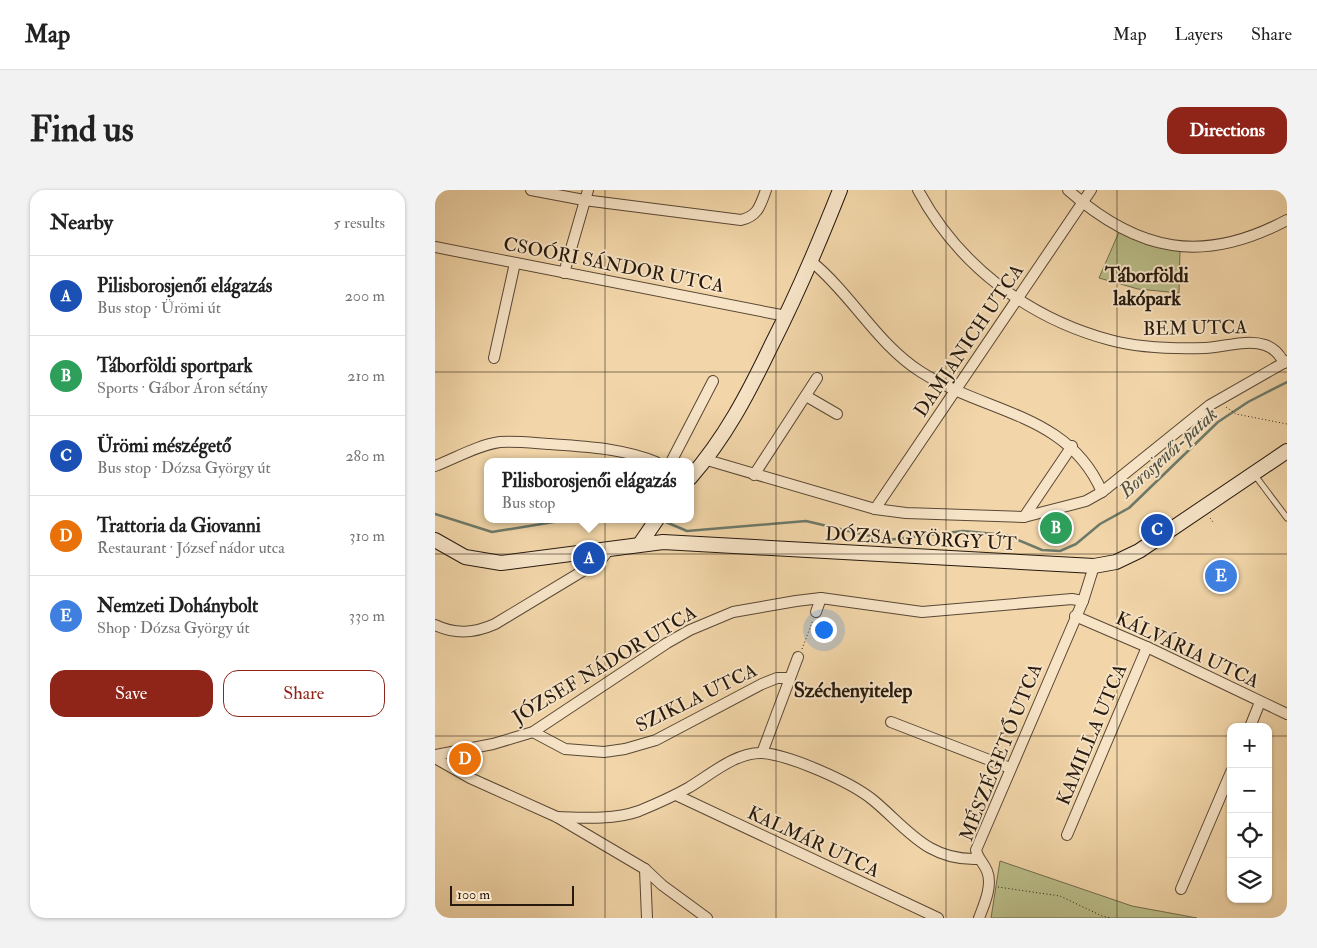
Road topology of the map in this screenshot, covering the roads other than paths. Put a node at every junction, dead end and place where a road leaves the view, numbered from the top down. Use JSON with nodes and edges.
{"nodes":[{"id":1,"x":531,"y":190,"type":"edge"},
{"id":2,"x":766,"y":190,"type":"edge"},
{"id":3,"x":840,"y":190,"type":"edge"},
{"id":4,"x":918,"y":190,"type":"edge"},
{"id":5,"x":1068,"y":190,"type":"edge"},
{"id":6,"x":1091,"y":190,"type":"edge"},
{"id":7,"x":586,"y":195,"type":"edge"},
{"id":8,"x":1082,"y":203,"type":"junction"},
{"id":9,"x":1287,"y":220,"type":"edge"},
{"id":10,"x":435,"y":247,"type":"edge"},
{"id":11,"x":812,"y":262,"type":"junction"},
{"id":12,"x":515,"y":263,"type":"junction"},
{"id":13,"x":564,"y":273,"type":"junction"},
{"id":14,"x":1017,"y":299,"type":"junction"},
{"id":15,"x":787,"y":316,"type":"junction"},
{"id":16,"x":494,"y":358,"type":"dead end"},
{"id":17,"x":1286,"y":362,"type":"edge"},
{"id":18,"x":817,"y":378,"type":"dead end"},
{"id":19,"x":713,"y":380,"type":"dead end"},
{"id":20,"x":954,"y":390,"type":"junction"},
{"id":21,"x":805,"y":396,"type":"junction"},
{"id":22,"x":837,"y":414,"type":"dead end"},
{"id":23,"x":1072,"y":446,"type":"junction"},
{"id":24,"x":1287,"y":451,"type":"edge"},
{"id":25,"x":644,"y":458,"type":"edge"},
{"id":26,"x":673,"y":458,"type":"edge"},
{"id":27,"x":707,"y":460,"type":"junction"},
{"id":28,"x":435,"y":466,"type":"edge"},
{"id":29,"x":1253,"y":473,"type":"junction"},
{"id":30,"x":694,"y":474,"type":"edge"},
{"id":31,"x":754,"y":475,"type":"junction"},
{"id":32,"x":1102,"y":492,"type":"junction"},
{"id":33,"x":875,"y":509,"type":"junction"},
{"id":34,"x":1024,"y":517,"type":"junction"},
{"id":35,"x":1287,"y":518,"type":"edge"},
{"id":36,"x":654,"y":523,"type":"edge"},
{"id":37,"x":435,"y":540,"type":"edge"},
{"id":38,"x":640,"y":544,"type":"junction"},
{"id":39,"x":610,"y":548,"type":"junction"},
{"id":40,"x":1094,"y":566,"type":"junction"},
{"id":41,"x":821,"y":598,"type":"junction"},
{"id":42,"x":1083,"y":601,"type":"junction"},
{"id":43,"x":816,"y":612,"type":"road end"},
{"id":44,"x":1075,"y":616,"type":"junction"},
{"id":45,"x":435,"y":625,"type":"edge"},
{"id":46,"x":1147,"y":647,"type":"junction"},
{"id":47,"x":799,"y":657,"type":"road end"},
{"id":48,"x":790,"y":678,"type":"junction"},
{"id":49,"x":1260,"y":702,"type":"junction"},
{"id":50,"x":1287,"y":714,"type":"edge"},
{"id":51,"x":891,"y":722,"type":"dead end"},
{"id":52,"x":1252,"y":723,"type":"edge"},
{"id":53,"x":533,"y":732,"type":"junction"},
{"id":54,"x":762,"y":753,"type":"junction"},
{"id":55,"x":435,"y":757,"type":"edge"},
{"id":56,"x":1010,"y":768,"type":"junction"},
{"id":57,"x":1227,"y":781,"type":"edge"},
{"id":58,"x":676,"y":795,"type":"junction"},
{"id":59,"x":557,"y":818,"type":"junction"},
{"id":60,"x":1067,"y":835,"type":"dead end"},
{"id":61,"x":978,"y":859,"type":"junction"},
{"id":62,"x":645,"y":869,"type":"junction"},
{"id":63,"x":1181,"y":889,"type":"dead end"},
{"id":64,"x":647,"y":918,"type":"edge"},
{"id":65,"x":707,"y":918,"type":"edge"},
{"id":66,"x":937,"y":918,"type":"edge"},
{"id":67,"x":979,"y":918,"type":"edge"}],
"edges":[{"from":1,"to":7,"type":"street"},
{"from":2,"to":7,"type":"street"},
{"from":3,"to":11,"type":"main road"},
{"from":4,"to":14,"type":"street","name":"BEM UTCA"},
{"from":5,"to":8,"type":"street"},
{"from":6,"to":8,"type":"street","name":"DAMJANICH UTCA"},
{"from":7,"to":13,"type":"street"},
{"from":8,"to":9,"type":"street"},
{"from":8,"to":14,"type":"street","name":"DAMJANICH UTCA"},
{"from":10,"to":12,"type":"street","name":"CSOÓRI SÁNDOR UTCA"},
{"from":11,"to":15,"type":"main road"},
{"from":11,"to":20,"type":"street"},
{"from":12,"to":13,"type":"street","name":"CSOÓRI SÁNDOR UTCA"},
{"from":12,"to":16,"type":"street"},
{"from":13,"to":15,"type":"street","name":"CSOÓRI SÁNDOR UTCA"},
{"from":14,"to":17,"type":"street","name":"BEM UTCA"},
{"from":14,"to":20,"type":"street","name":"DAMJANICH UTCA"},
{"from":15,"to":27,"type":"main road"},
{"from":17,"to":32,"type":"street"},
{"from":18,"to":21,"type":"street"},
{"from":19,"to":26,"type":"street"},
{"from":20,"to":23,"type":"street"},
{"from":20,"to":33,"type":"street","name":"DAMJANICH UTCA"},
{"from":21,"to":22,"type":"street"},
{"from":21,"to":31,"type":"street"},
{"from":23,"to":32,"type":"street"},
{"from":23,"to":34,"type":"street"},
{"from":24,"to":29,"type":"main road","name":"DÓZSA GYÖRGY ÚT"},
{"from":25,"to":28,"type":"street"},
{"from":27,"to":30,"type":"main road"},
{"from":27,"to":31,"type":"street"},
{"from":29,"to":35,"type":"lane"},
{"from":29,"to":40,"type":"main road","name":"DÓZSA GYÖRGY ÚT"},
{"from":31,"to":33,"type":"street"},
{"from":32,"to":34,"type":"street"},
{"from":33,"to":34,"type":"street"},
{"from":36,"to":38,"type":"main road"},
{"from":37,"to":39,"type":"main road","name":"DÓZSA GYÖRGY ÚT"},
{"from":38,"to":39,"type":"main road","name":"DÓZSA GYÖRGY ÚT"},
{"from":38,"to":40,"type":"main road","name":"DÓZSA GYÖRGY ÚT"},
{"from":39,"to":45,"type":"street"},
{"from":40,"to":42,"type":"street"},
{"from":41,"to":42,"type":"street","name":"JÓZSEF NÁDOR UTCA"},
{"from":41,"to":43,"type":"street"},
{"from":41,"to":53,"type":"street","name":"JÓZSEF NÁDOR UTCA"},
{"from":42,"to":44,"type":"street","name":"MÉSZÉGETŐ UTCA"},
{"from":44,"to":46,"type":"street","name":"KÁLVÁRIA UTCA"},
{"from":44,"to":56,"type":"street","name":"MÉSZÉGETŐ UTCA"},
{"from":46,"to":49,"type":"street","name":"KÁLVÁRIA UTCA"},
{"from":46,"to":60,"type":"street","name":"KAMILLA UTCA"},
{"from":47,"to":48,"type":"street","name":"SZIKLA UTCA"},
{"from":48,"to":53,"type":"street","name":"SZIKLA UTCA"},
{"from":48,"to":54,"type":"street","name":"SZIKLA UTCA"},
{"from":49,"to":50,"type":"street","name":"KÁLVÁRIA UTCA"},
{"from":49,"to":52,"type":"street"},
{"from":51,"to":56,"type":"street"},
{"from":53,"to":55,"type":"street","name":"JÓZSEF NÁDOR UTCA"},
{"from":54,"to":58,"type":"street"},
{"from":54,"to":61,"type":"street"},
{"from":55,"to":59,"type":"street"},
{"from":56,"to":61,"type":"street","name":"MÉSZÉGETŐ UTCA"},
{"from":57,"to":63,"type":"street"},
{"from":58,"to":59,"type":"street"},
{"from":58,"to":66,"type":"street","name":"KALMÁR UTCA"},
{"from":59,"to":62,"type":"street"},
{"from":61,"to":67,"type":"street","name":"MÉSZÉGETŐ UTCA"},
{"from":62,"to":64,"type":"street"},
{"from":62,"to":65,"type":"street"}]}
